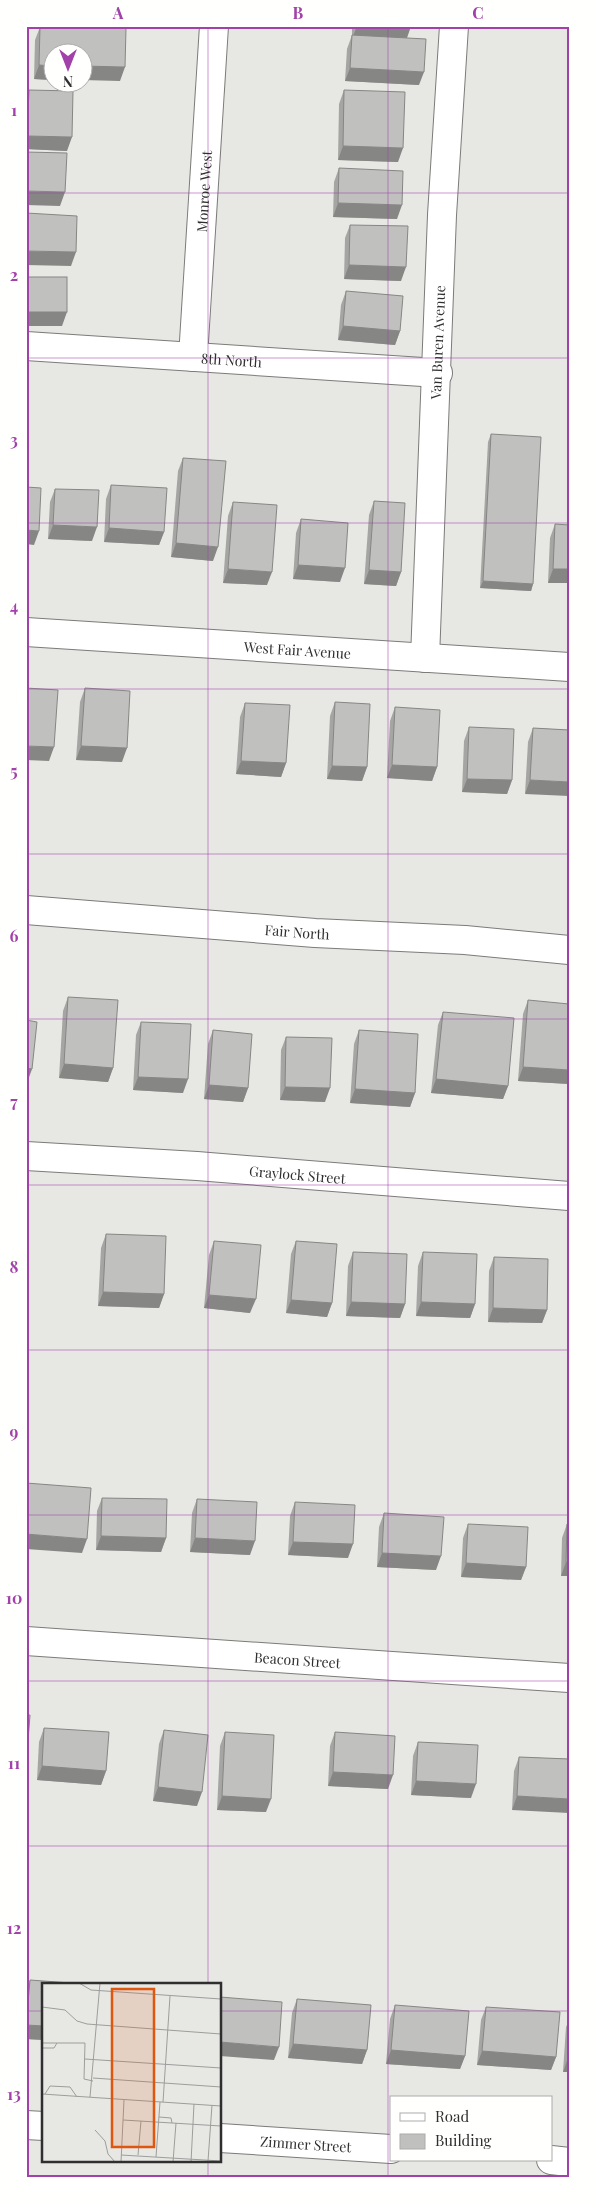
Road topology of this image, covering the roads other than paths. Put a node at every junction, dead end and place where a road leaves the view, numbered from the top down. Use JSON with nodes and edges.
{"nodes":[{"id":1,"x":214,"y":26,"type":"edge"},
{"id":2,"x":454,"y":26,"type":"edge"},
{"id":3,"x":26,"y":346,"type":"edge"},
{"id":4,"x":193,"y":357,"type":"junction"},
{"id":5,"x":438,"y":373,"type":"junction"},
{"id":6,"x":26,"y":632,"type":"edge"},
{"id":7,"x":425,"y":658,"type":"junction"},
{"id":8,"x":569,"y":667,"type":"edge"},
{"id":9,"x":26,"y":910,"type":"edge"},
{"id":10,"x":569,"y":950,"type":"edge"},
{"id":11,"x":26,"y":1156,"type":"edge"},
{"id":12,"x":569,"y":1196,"type":"edge"},
{"id":13,"x":26,"y":1641,"type":"edge"},
{"id":14,"x":569,"y":1678,"type":"edge"},
{"id":15,"x":26,"y":2125,"type":"edge"},
{"id":16,"x":42,"y":2126,"type":"edge"},
{"id":17,"x":221,"y":2138,"type":"edge"},
{"id":18,"x":390,"y":2149,"type":"edge"},
{"id":19,"x":552,"y":2160,"type":"edge"},
{"id":20,"x":569,"y":2162,"type":"edge"}],
"edges":[{"from":1,"to":4,"type":"street","name":"Monroe West"},
{"from":2,"to":5,"type":"street","name":"Van Buren Avenue"},
{"from":3,"to":4,"type":"street","name":"8th North"},
{"from":4,"to":5,"type":"street","name":"8th North"},
{"from":5,"to":7,"type":"street","name":"Van Buren Avenue"},
{"from":6,"to":7,"type":"street","name":"West Fair Avenue"},
{"from":7,"to":8,"type":"street","name":"West Fair Avenue"},
{"from":9,"to":10,"type":"street","name":"Fair North"},
{"from":11,"to":12,"type":"street","name":"Graylock Street"},
{"from":13,"to":14,"type":"street","name":"Beacon Street"},
{"from":15,"to":16,"type":"street"},
{"from":17,"to":18,"type":"street","name":"Zimmer Street"},
{"from":19,"to":20,"type":"street"}]}
